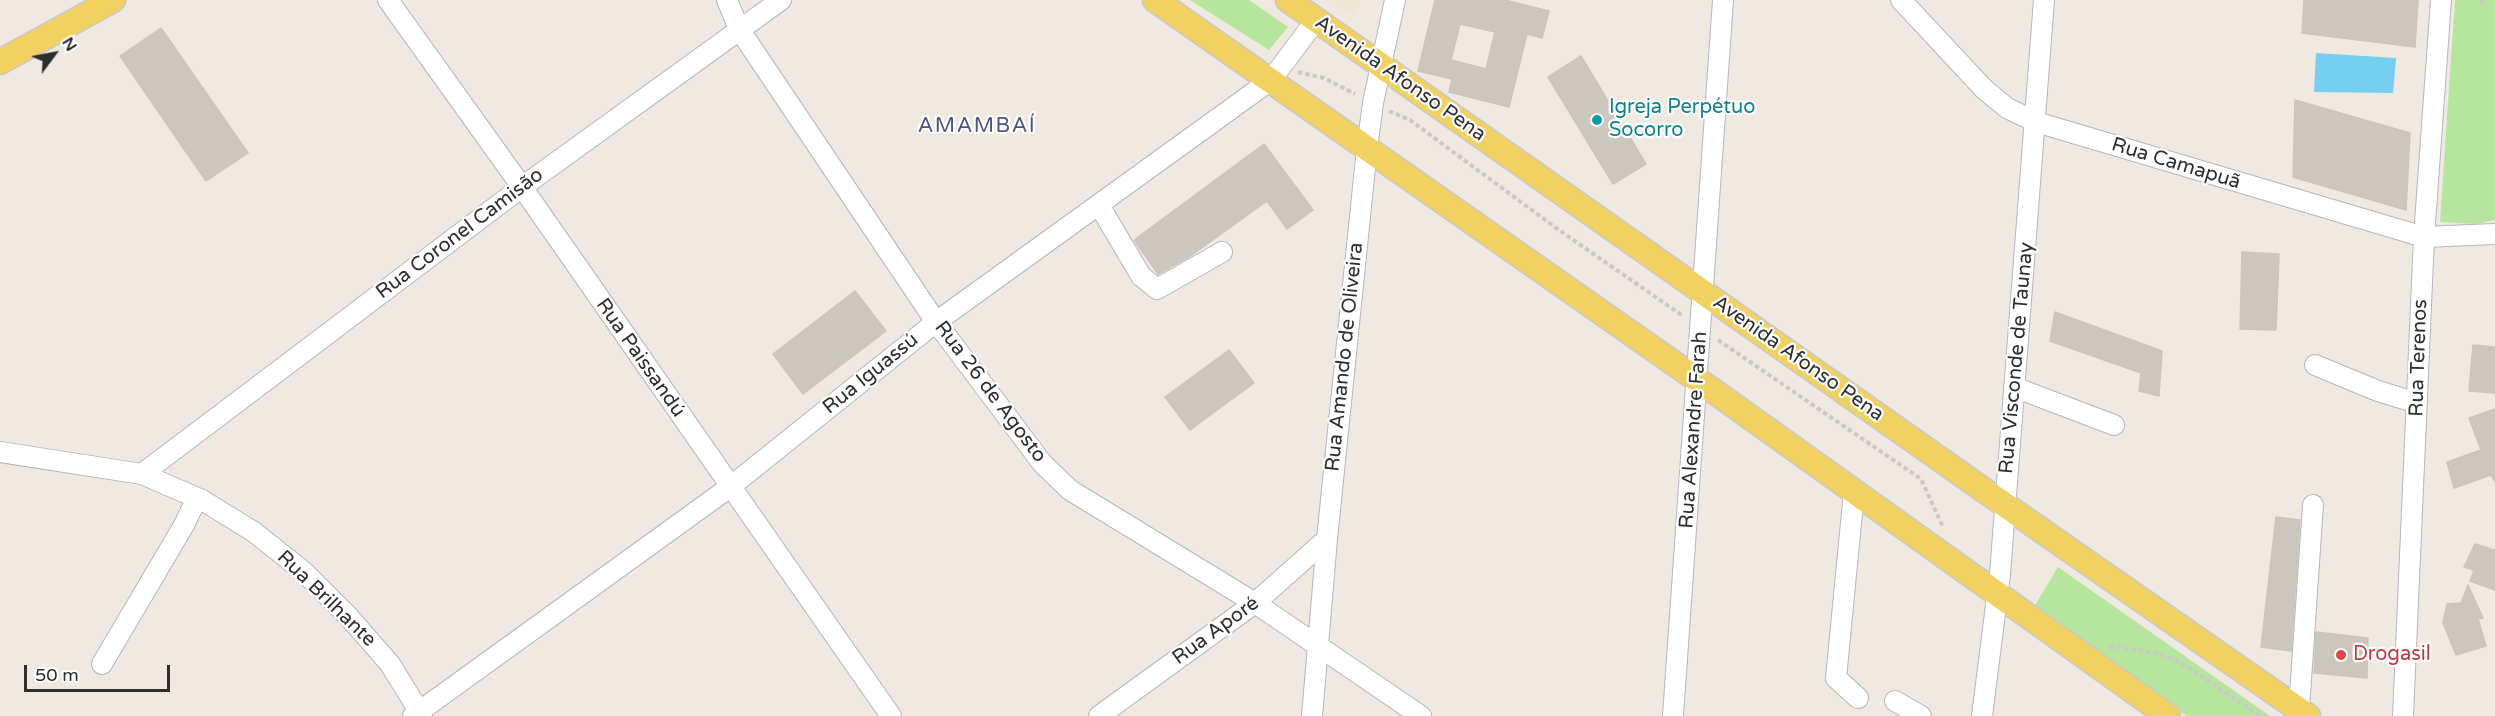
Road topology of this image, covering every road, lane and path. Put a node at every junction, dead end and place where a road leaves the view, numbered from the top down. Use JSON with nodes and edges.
{"nodes":[{"id":1,"x":113,"y":0,"type":"edge"},
{"id":2,"x":388,"y":0,"type":"edge"},
{"id":3,"x":727,"y":0,"type":"edge"},
{"id":4,"x":782,"y":0,"type":"edge"},
{"id":5,"x":1155,"y":0,"type":"edge"},
{"id":6,"x":1288,"y":0,"type":"edge"},
{"id":7,"x":1395,"y":0,"type":"edge"},
{"id":8,"x":1724,"y":0,"type":"edge"},
{"id":9,"x":1901,"y":0,"type":"edge"},
{"id":10,"x":2044,"y":0,"type":"edge"},
{"id":11,"x":2441,"y":0,"type":"edge"},
{"id":12,"x":2481,"y":0,"type":"edge"},
{"id":13,"x":2484,"y":6,"type":"dead end"},
{"id":14,"x":1316,"y":20,"type":"junction"},
{"id":15,"x":739,"y":29,"type":"junction"},
{"id":16,"x":0,"y":62,"type":"edge"},
{"id":17,"x":1382,"y":67,"type":"junction"},
{"id":18,"x":1277,"y":74,"type":"junction"},
{"id":19,"x":1373,"y":103,"type":"junction"},
{"id":20,"x":2036,"y":122,"type":"junction"},
{"id":21,"x":1367,"y":148,"type":"junction"},
{"id":22,"x":522,"y":187,"type":"junction"},
{"id":23,"x":1099,"y":205,"type":"junction"},
{"id":24,"x":2495,"y":234,"type":"edge"},
{"id":25,"x":2424,"y":237,"type":"junction"},
{"id":26,"x":1222,"y":252,"type":"dead end"},
{"id":27,"x":1704,"y":293,"type":"junction"},
{"id":28,"x":936,"y":322,"type":"junction"},
{"id":29,"x":1701,"y":328,"type":"junction"},
{"id":30,"x":2315,"y":365,"type":"dead end"},
{"id":31,"x":1696,"y":380,"type":"junction"},
{"id":32,"x":2014,"y":387,"type":"junction"},
{"id":33,"x":2416,"y":403,"type":"junction"},
{"id":34,"x":2114,"y":425,"type":"dead end"},
{"id":35,"x":0,"y":452,"type":"edge"},
{"id":36,"x":142,"y":474,"type":"junction"},
{"id":37,"x":730,"y":487,"type":"junction"},
{"id":38,"x":1854,"y":492,"type":"junction"},
{"id":39,"x":197,"y":498,"type":"junction"},
{"id":40,"x":2313,"y":505,"type":"dead end"},
{"id":41,"x":2005,"y":506,"type":"junction"},
{"id":42,"x":1946,"y":532,"type":"dead end"},
{"id":43,"x":1327,"y":539,"type":"junction"},
{"id":44,"x":1997,"y":596,"type":"junction"},
{"id":45,"x":1255,"y":603,"type":"junction"},
{"id":46,"x":2106,"y":645,"type":"dead end"},
{"id":47,"x":1318,"y":646,"type":"junction"},
{"id":48,"x":102,"y":663,"type":"dead end"},
{"id":49,"x":1858,"y":698,"type":"dead end"},
{"id":50,"x":1895,"y":700,"type":"dead end"},
{"id":51,"x":2304,"y":713,"type":"edge"},
{"id":52,"x":418,"y":714,"type":"edge"},
{"id":53,"x":891,"y":716,"type":"edge"},
{"id":54,"x":1099,"y":716,"type":"edge"},
{"id":55,"x":1312,"y":716,"type":"edge"},
{"id":56,"x":1421,"y":716,"type":"edge"},
{"id":57,"x":1673,"y":716,"type":"edge"},
{"id":58,"x":1921,"y":716,"type":"edge"},
{"id":59,"x":1982,"y":716,"type":"edge"},
{"id":60,"x":2168,"y":716,"type":"edge"},
{"id":61,"x":2260,"y":716,"type":"edge"},
{"id":62,"x":2403,"y":716,"type":"edge"}],
"edges":[{"from":1,"to":16,"type":"main road"},
{"from":2,"to":22,"type":"street","name":"Rua Paissandú"},
{"from":3,"to":15,"type":"street","name":"Rua 26 de Agosto"},
{"from":4,"to":15,"type":"street","name":"Rua Coronel Camisão"},
{"from":5,"to":18,"type":"main road"},
{"from":6,"to":14,"type":"main road","name":"Avenida Afonso Pena"},
{"from":7,"to":17,"type":"street","name":"Rua Amando de Oliveira"},
{"from":8,"to":27,"type":"street","name":"Rua Alexandre Farah"},
{"from":9,"to":20,"type":"street","name":"Rua Camapuã"},
{"from":10,"to":20,"type":"street","name":"Rua Visconde de Taunay"},
{"from":11,"to":25,"type":"street","name":"Rua Terenos"},
{"from":12,"to":13,"type":"path"},
{"from":14,"to":17,"type":"main road","name":"Avenida Afonso Pena"},
{"from":14,"to":18,"type":"street","name":"Rua Iguassú"},
{"from":15,"to":22,"type":"street","name":"Rua Coronel Camisão"},
{"from":15,"to":28,"type":"street","name":"Rua 26 de Agosto"},
{"from":17,"to":19,"type":"street","name":"Rua Amando de Oliveira"},
{"from":17,"to":27,"type":"main road","name":"Avenida Afonso Pena"},
{"from":18,"to":19,"type":"path"},
{"from":18,"to":21,"type":"main road"},
{"from":18,"to":23,"type":"street","name":"Rua Iguassú"},
{"from":19,"to":21,"type":"street","name":"Rua Amando de Oliveira"},
{"from":19,"to":29,"type":"path"},
{"from":20,"to":25,"type":"street","name":"Rua Camapuã"},
{"from":20,"to":32,"type":"street","name":"Rua Visconde de Taunay"},
{"from":21,"to":31,"type":"main road"},
{"from":21,"to":43,"type":"street","name":"Rua Amando de Oliveira"},
{"from":22,"to":36,"type":"street","name":"Rua Coronel Camisão"},
{"from":22,"to":37,"type":"street","name":"Rua Paissandú"},
{"from":23,"to":26,"type":"street"},
{"from":23,"to":28,"type":"street","name":"Rua Iguassú"},
{"from":24,"to":25,"type":"street","name":"Rua Camapuã"},
{"from":25,"to":33,"type":"street","name":"Rua Terenos"},
{"from":27,"to":29,"type":"street","name":"Rua Alexandre Farah"},
{"from":27,"to":41,"type":"main road","name":"Avenida Afonso Pena"},
{"from":28,"to":37,"type":"street","name":"Rua Iguassú"},
{"from":28,"to":45,"type":"street","name":"Rua 26 de Agosto"},
{"from":29,"to":31,"type":"street","name":"Rua Alexandre Farah"},
{"from":29,"to":42,"type":"path"},
{"from":30,"to":33,"type":"street"},
{"from":31,"to":38,"type":"main road"},
{"from":31,"to":57,"type":"street","name":"Rua Alexandre Farah"},
{"from":32,"to":34,"type":"street"},
{"from":32,"to":41,"type":"street","name":"Rua Visconde de Taunay"},
{"from":33,"to":62,"type":"street","name":"Rua Terenos"},
{"from":35,"to":36,"type":"street","name":"Rua Brilhante"},
{"from":36,"to":39,"type":"street","name":"Rua Brilhante"},
{"from":37,"to":52,"type":"street","name":"Rua Iguassú"},
{"from":37,"to":53,"type":"street","name":"Rua Paissandú"},
{"from":38,"to":44,"type":"main road"},
{"from":38,"to":49,"type":"street"},
{"from":39,"to":48,"type":"street"},
{"from":39,"to":52,"type":"street","name":"Rua Brilhante"},
{"from":40,"to":51,"type":"street"},
{"from":41,"to":44,"type":"street","name":"Rua Visconde de Taunay"},
{"from":41,"to":51,"type":"main road","name":"Avenida Afonso Pena"},
{"from":43,"to":45,"type":"street","name":"Rua Aporé"},
{"from":43,"to":47,"type":"street","name":"Rua Amando de Oliveira"},
{"from":44,"to":59,"type":"street","name":"Rua Visconde de Taunay"},
{"from":44,"to":60,"type":"main road"},
{"from":45,"to":47,"type":"street","name":"Rua 26 de Agosto"},
{"from":45,"to":54,"type":"street","name":"Rua Aporé"},
{"from":46,"to":61,"type":"path"},
{"from":47,"to":55,"type":"street","name":"Rua Amando de Oliveira"},
{"from":47,"to":56,"type":"street","name":"Rua 26 de Agosto"},
{"from":50,"to":58,"type":"street"}]}
